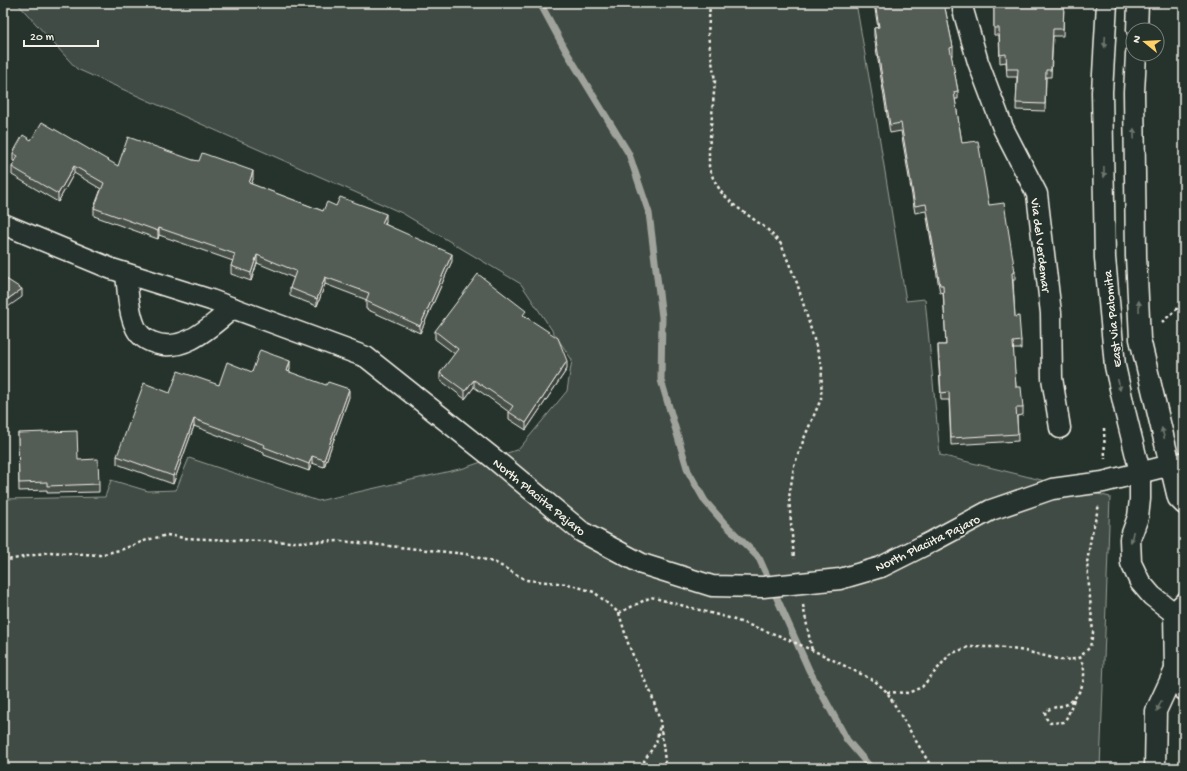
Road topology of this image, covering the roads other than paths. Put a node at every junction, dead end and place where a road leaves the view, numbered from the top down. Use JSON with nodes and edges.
{"nodes":[{"id":1,"x":964,"y":3,"type":"edge"},
{"id":2,"x":1106,"y":3,"type":"edge"},
{"id":3,"x":1138,"y":3,"type":"edge"},
{"id":4,"x":1137,"y":22,"type":"edge"},
{"id":5,"x":1136,"y":62,"type":"edge"},
{"id":6,"x":3,"y":224,"type":"edge"},
{"id":7,"x":126,"y":274,"type":"junction"},
{"id":8,"x":233,"y":308,"type":"junction"},
{"id":9,"x":1060,"y":428,"type":"dead end"},
{"id":10,"x":1178,"y":461,"type":"edge"},
{"id":11,"x":1140,"y":472,"type":"junction"},
{"id":12,"x":1184,"y":504,"type":"edge"},
{"id":13,"x":1179,"y":608,"type":"edge"},
{"id":14,"x":1175,"y":670,"type":"junction"},
{"id":15,"x":1184,"y":690,"type":"edge"},
{"id":16,"x":1154,"y":768,"type":"edge"}],
"edges":[{"from":1,"to":9,"type":"street","name":"Via del Verdemar"},
{"from":2,"to":11,"type":"street","name":"East Via Palomita","one_way":true},
{"from":3,"to":4,"type":"street"},
{"from":10,"to":5,"type":"street","name":"East Via Palomita","one_way":true},
{"from":6,"to":7,"type":"street","name":"North Placiita Pajaro"},
{"from":7,"to":8,"type":"street","name":"North Placiita Pajaro"},
{"from":7,"to":8,"type":"street"},
{"from":8,"to":11,"type":"street","name":"North Placiita Pajaro"},
{"from":10,"to":11,"type":"street","name":"North Placiita Pajaro"},
{"from":10,"to":12,"type":"street","name":"East Via Palomita"},
{"from":11,"to":13,"type":"street","name":"East Via Palomita","one_way":true},
{"from":13,"to":14,"type":"street","name":"East Via Palomita"},
{"from":14,"to":15,"type":"street","name":"East Via Palomita"},
{"from":14,"to":16,"type":"street","name":"East Via Palomita","one_way":true}]}
